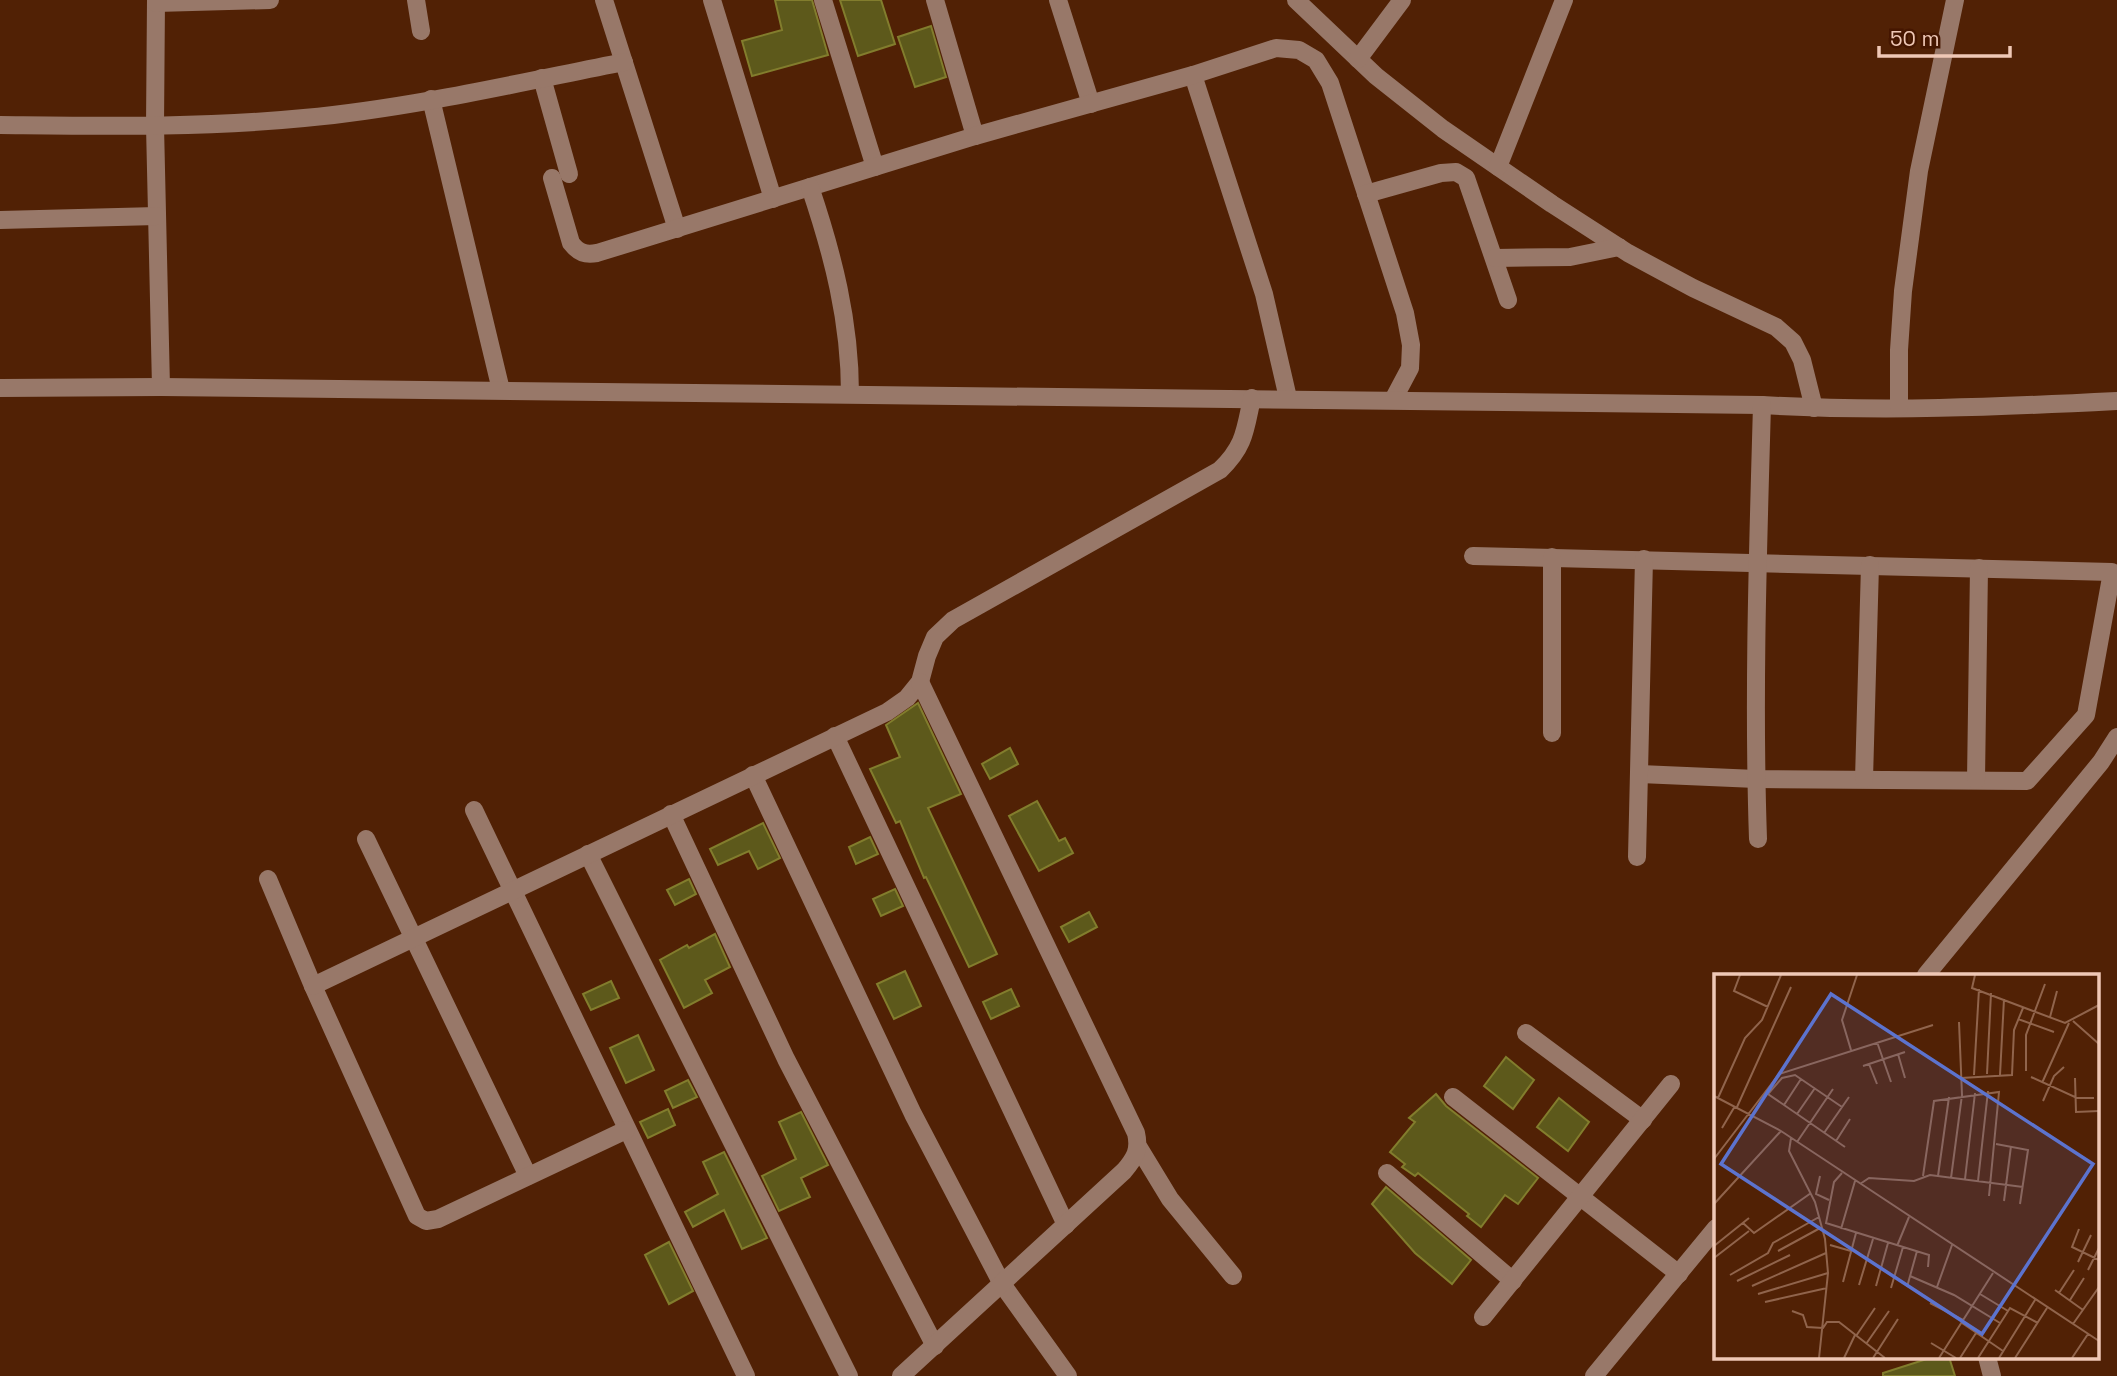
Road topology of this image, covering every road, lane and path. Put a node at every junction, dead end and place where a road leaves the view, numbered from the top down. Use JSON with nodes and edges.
{"nodes":[{"id":1,"x":270,"y":0,"type":"edge"},
{"id":2,"x":416,"y":0,"type":"edge"},
{"id":3,"x":604,"y":0,"type":"edge"},
{"id":4,"x":712,"y":0,"type":"edge"},
{"id":5,"x":823,"y":0,"type":"edge"},
{"id":6,"x":935,"y":0,"type":"edge"},
{"id":7,"x":1058,"y":0,"type":"edge"},
{"id":8,"x":1296,"y":0,"type":"edge"},
{"id":9,"x":1402,"y":0,"type":"edge"},
{"id":10,"x":1564,"y":0,"type":"edge"},
{"id":11,"x":1955,"y":0,"type":"edge"},
{"id":12,"x":156,"y":2,"type":"edge"},
{"id":13,"x":1313,"y":6,"type":"edge"},
{"id":14,"x":421,"y":31,"type":"dead end"},
{"id":15,"x":1359,"y":59,"type":"junction"},
{"id":16,"x":624,"y":62,"type":"junction"},
{"id":17,"x":1193,"y":75,"type":"junction"},
{"id":18,"x":542,"y":78,"type":"junction"},
{"id":19,"x":431,"y":99,"type":"junction"},
{"id":20,"x":1091,"y":104,"type":"junction"},
{"id":21,"x":0,"y":125,"type":"edge"},
{"id":22,"x":155,"y":126,"type":"junction"},
{"id":23,"x":975,"y":136,"type":"junction"},
{"id":24,"x":875,"y":167,"type":"junction"},
{"id":25,"x":1498,"y":167,"type":"junction"},
{"id":26,"x":810,"y":187,"type":"junction"},
{"id":27,"x":1366,"y":194,"type":"junction"},
{"id":28,"x":773,"y":199,"type":"junction"},
{"id":29,"x":157,"y":216,"type":"junction"},
{"id":30,"x":0,"y":220,"type":"edge"},
{"id":31,"x":677,"y":229,"type":"junction"},
{"id":32,"x":1619,"y":247,"type":"junction"},
{"id":33,"x":1495,"y":258,"type":"junction"},
{"id":34,"x":1508,"y":300,"type":"dead end"},
{"id":35,"x":161,"y":387,"type":"junction"},
{"id":36,"x":0,"y":388,"type":"edge"},
{"id":37,"x":501,"y":390,"type":"junction"},
{"id":38,"x":850,"y":394,"type":"junction"},
{"id":39,"x":1252,"y":398,"type":"junction"},
{"id":40,"x":1288,"y":398,"type":"junction"},
{"id":41,"x":1394,"y":400,"type":"junction"},
{"id":42,"x":2117,"y":401,"type":"edge"},
{"id":43,"x":1762,"y":405,"type":"junction"},
{"id":44,"x":1814,"y":408,"type":"junction"},
{"id":45,"x":1899,"y":408,"type":"junction"},
{"id":46,"x":1473,"y":556,"type":"dead end"},
{"id":47,"x":1552,"y":558,"type":"junction"},
{"id":48,"x":1644,"y":559,"type":"junction"},
{"id":49,"x":1757,"y":562,"type":"junction"},
{"id":50,"x":1870,"y":565,"type":"junction"},
{"id":51,"x":1979,"y":568,"type":"junction"},
{"id":52,"x":920,"y":681,"type":"junction"},
{"id":53,"x":1552,"y":733,"type":"dead end"},
{"id":54,"x":835,"y":736,"type":"junction"},
{"id":55,"x":2117,"y":737,"type":"edge"},
{"id":56,"x":1640,"y":774,"type":"junction"},
{"id":57,"x":753,"y":775,"type":"junction"},
{"id":58,"x":1756,"y":779,"type":"junction"},
{"id":59,"x":1864,"y":779,"type":"junction"},
{"id":60,"x":1976,"y":780,"type":"junction"},
{"id":61,"x":474,"y":810,"type":"dead end"},
{"id":62,"x":671,"y":814,"type":"junction"},
{"id":63,"x":366,"y":839,"type":"dead end"},
{"id":64,"x":1758,"y":839,"type":"dead end"},
{"id":65,"x":588,"y":854,"type":"junction"},
{"id":66,"x":1637,"y":857,"type":"dead end"},
{"id":67,"x":268,"y":879,"type":"dead end"},
{"id":68,"x":512,"y":890,"type":"junction"},
{"id":69,"x":413,"y":938,"type":"junction"},
{"id":70,"x":1927,"y":974,"type":"edge"},
{"id":71,"x":313,"y":986,"type":"junction"},
{"id":72,"x":1526,"y":1033,"type":"dead end"},
{"id":73,"x":1671,"y":1084,"type":"dead end"},
{"id":74,"x":1453,"y":1097,"type":"dead end"},
{"id":75,"x":1643,"y":1120,"type":"junction"},
{"id":76,"x":626,"y":1130,"type":"junction"},
{"id":77,"x":1139,"y":1148,"type":"junction"},
{"id":78,"x":1387,"y":1173,"type":"dead end"},
{"id":79,"x":528,"y":1177,"type":"junction"},
{"id":80,"x":1581,"y":1198,"type":"junction"},
{"id":81,"x":1066,"y":1225,"type":"junction"},
{"id":82,"x":1714,"y":1230,"type":"edge"},
{"id":83,"x":1679,"y":1274,"type":"junction"},
{"id":84,"x":1233,"y":1276,"type":"dead end"},
{"id":85,"x":1513,"y":1280,"type":"junction"},
{"id":86,"x":1002,"y":1284,"type":"junction"},
{"id":87,"x":1483,"y":1317,"type":"dead end"},
{"id":88,"x":935,"y":1346,"type":"junction"},
{"id":89,"x":1987,"y":1358,"type":"edge"},
{"id":90,"x":746,"y":1376,"type":"edge"},
{"id":91,"x":849,"y":1376,"type":"edge"},
{"id":92,"x":901,"y":1376,"type":"edge"},
{"id":93,"x":1068,"y":1376,"type":"edge"},
{"id":94,"x":1594,"y":1376,"type":"edge"},
{"id":95,"x":1992,"y":1376,"type":"edge"}],
"edges":[{"from":1,"to":12,"type":"street"},
{"from":2,"to":14,"type":"street"},
{"from":3,"to":16,"type":"street"},
{"from":4,"to":28,"type":"street"},
{"from":5,"to":24,"type":"street"},
{"from":6,"to":23,"type":"street"},
{"from":7,"to":20,"type":"street"},
{"from":8,"to":13,"type":"street"},
{"from":9,"to":15,"type":"street"},
{"from":10,"to":25,"type":"street"},
{"from":11,"to":45,"type":"street"},
{"from":12,"to":22,"type":"street"},
{"from":13,"to":15,"type":"street"},
{"from":15,"to":25,"type":"street"},
{"from":16,"to":18,"type":"street"},
{"from":16,"to":31,"type":"street"},
{"from":17,"to":20,"type":"street"},
{"from":17,"to":27,"type":"street"},
{"from":17,"to":40,"type":"street"},
{"from":18,"to":19,"type":"street"},
{"from":18,"to":31,"type":"street"},
{"from":19,"to":22,"type":"street"},
{"from":19,"to":37,"type":"street"},
{"from":20,"to":23,"type":"street"},
{"from":21,"to":22,"type":"street"},
{"from":22,"to":29,"type":"street"},
{"from":23,"to":24,"type":"street"},
{"from":24,"to":26,"type":"street"},
{"from":25,"to":32,"type":"street"},
{"from":26,"to":28,"type":"street"},
{"from":26,"to":38,"type":"street"},
{"from":27,"to":33,"type":"street"},
{"from":27,"to":41,"type":"street"},
{"from":28,"to":31,"type":"street"},
{"from":29,"to":30,"type":"street"},
{"from":29,"to":35,"type":"street"},
{"from":32,"to":33,"type":"street"},
{"from":32,"to":44,"type":"street"},
{"from":33,"to":34,"type":"street"},
{"from":35,"to":36,"type":"street"},
{"from":35,"to":37,"type":"street"},
{"from":37,"to":38,"type":"street"},
{"from":38,"to":39,"type":"street"},
{"from":39,"to":40,"type":"street"},
{"from":39,"to":52,"type":"street"},
{"from":40,"to":41,"type":"street"},
{"from":41,"to":43,"type":"street"},
{"from":42,"to":45,"type":"street"},
{"from":43,"to":44,"type":"street"},
{"from":43,"to":49,"type":"street"},
{"from":44,"to":45,"type":"street"},
{"from":46,"to":47,"type":"street"},
{"from":47,"to":48,"type":"street"},
{"from":47,"to":53,"type":"street"},
{"from":48,"to":49,"type":"street"},
{"from":48,"to":56,"type":"street"},
{"from":49,"to":50,"type":"street"},
{"from":49,"to":58,"type":"street"},
{"from":50,"to":51,"type":"street"},
{"from":50,"to":59,"type":"street"},
{"from":51,"to":60,"type":"street"},
{"from":51,"to":60,"type":"street"},
{"from":52,"to":54,"type":"street"},
{"from":52,"to":77,"type":"street"},
{"from":54,"to":57,"type":"street"},
{"from":54,"to":81,"type":"street"},
{"from":55,"to":70,"type":"street"},
{"from":56,"to":58,"type":"street"},
{"from":56,"to":66,"type":"street"},
{"from":57,"to":62,"type":"street"},
{"from":57,"to":86,"type":"street"},
{"from":58,"to":59,"type":"street"},
{"from":58,"to":64,"type":"street"},
{"from":59,"to":60,"type":"street"},
{"from":61,"to":68,"type":"street"},
{"from":62,"to":65,"type":"street"},
{"from":62,"to":88,"type":"street"},
{"from":63,"to":69,"type":"street"},
{"from":65,"to":68,"type":"street"},
{"from":65,"to":91,"type":"street"},
{"from":67,"to":71,"type":"street"},
{"from":68,"to":69,"type":"street"},
{"from":68,"to":76,"type":"street"},
{"from":69,"to":71,"type":"street"},
{"from":69,"to":79,"type":"street"},
{"from":71,"to":79,"type":"street"},
{"from":72,"to":75,"type":"street"},
{"from":73,"to":75,"type":"street"},
{"from":74,"to":80,"type":"street"},
{"from":75,"to":80,"type":"street"},
{"from":76,"to":79,"type":"street"},
{"from":76,"to":90,"type":"street"},
{"from":77,"to":81,"type":"street"},
{"from":77,"to":84,"type":"street"},
{"from":78,"to":85,"type":"street"},
{"from":80,"to":83,"type":"street"},
{"from":80,"to":85,"type":"street"},
{"from":81,"to":86,"type":"street"},
{"from":82,"to":83,"type":"street"},
{"from":83,"to":94,"type":"street"},
{"from":85,"to":87,"type":"street"},
{"from":86,"to":88,"type":"street"},
{"from":86,"to":93,"type":"street"},
{"from":88,"to":92,"type":"street"},
{"from":89,"to":95,"type":"street"}]}
